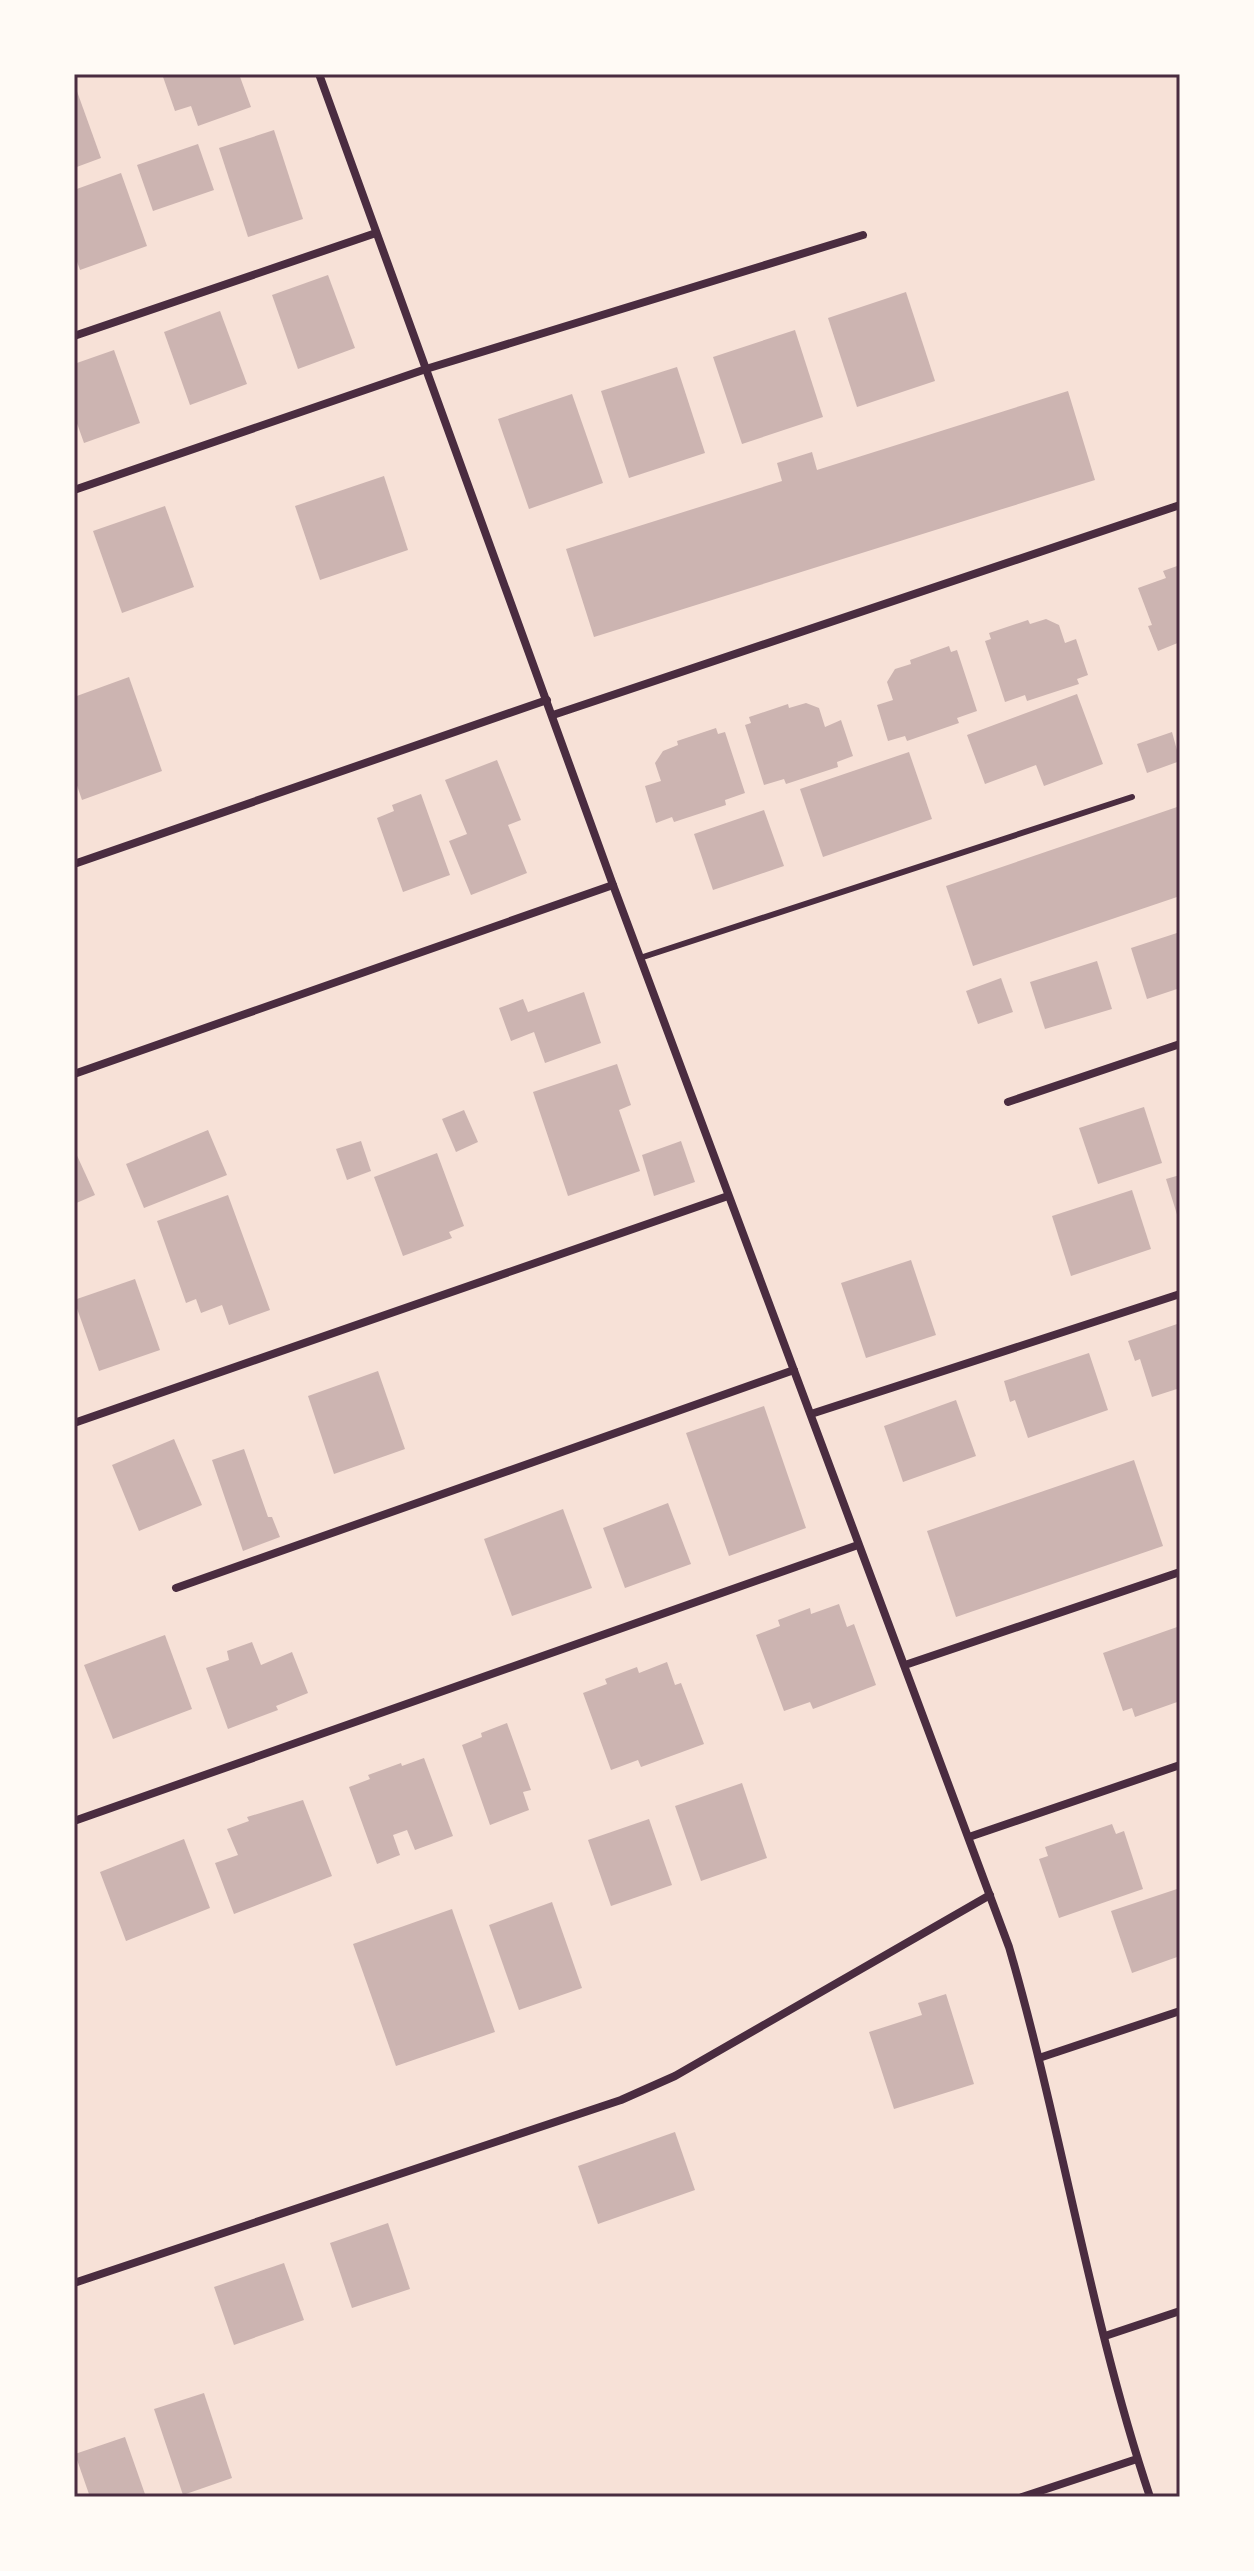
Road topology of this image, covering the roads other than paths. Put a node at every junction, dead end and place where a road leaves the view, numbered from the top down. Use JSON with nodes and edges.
{"nodes":[{"id":1,"x":319,"y":74,"type":"edge"},
{"id":2,"x":376,"y":233,"type":"junction"},
{"id":3,"x":863,"y":235,"type":"dead end"},
{"id":4,"x":74,"y":336,"type":"edge"},
{"id":5,"x":426,"y":369,"type":"junction"},
{"id":6,"x":74,"y":490,"type":"edge"},
{"id":7,"x":1180,"y":505,"type":"edge"},
{"id":8,"x":547,"y":700,"type":"junction"},
{"id":9,"x":553,"y":715,"type":"junction"},
{"id":10,"x":1132,"y":797,"type":"dead end"},
{"id":11,"x":74,"y":864,"type":"edge"},
{"id":12,"x":613,"y":885,"type":"junction"},
{"id":13,"x":640,"y":958,"type":"junction"},
{"id":14,"x":1180,"y":1044,"type":"edge"},
{"id":15,"x":74,"y":1074,"type":"edge"},
{"id":16,"x":1008,"y":1102,"type":"dead end"},
{"id":17,"x":728,"y":1196,"type":"junction"},
{"id":18,"x":1180,"y":1294,"type":"edge"},
{"id":19,"x":794,"y":1370,"type":"junction"},
{"id":20,"x":811,"y":1414,"type":"junction"},
{"id":21,"x":74,"y":1423,"type":"edge"},
{"id":22,"x":858,"y":1545,"type":"junction"},
{"id":23,"x":1180,"y":1572,"type":"edge"},
{"id":24,"x":176,"y":1588,"type":"dead end"},
{"id":25,"x":905,"y":1665,"type":"junction"},
{"id":26,"x":1180,"y":1765,"type":"edge"},
{"id":27,"x":74,"y":1821,"type":"edge"},
{"id":28,"x":969,"y":1837,"type":"junction"},
{"id":29,"x":990,"y":1895,"type":"junction"},
{"id":30,"x":1180,"y":2011,"type":"edge"},
{"id":31,"x":1039,"y":2058,"type":"junction"},
{"id":32,"x":74,"y":2283,"type":"edge"},
{"id":33,"x":1180,"y":2311,"type":"edge"},
{"id":34,"x":1105,"y":2336,"type":"junction"},
{"id":35,"x":1137,"y":2459,"type":"junction"},
{"id":36,"x":1022,"y":2497,"type":"edge"},
{"id":37,"x":1150,"y":2497,"type":"edge"}],
"edges":[{"from":1,"to":2,"type":"street"},
{"from":2,"to":4,"type":"street"},
{"from":2,"to":5,"type":"street"},
{"from":3,"to":5,"type":"street"},
{"from":5,"to":6,"type":"street"},
{"from":5,"to":8,"type":"street"},
{"from":7,"to":9,"type":"street"},
{"from":8,"to":9,"type":"street"},
{"from":8,"to":11,"type":"street"},
{"from":9,"to":12,"type":"street"},
{"from":10,"to":13,"type":"lane"},
{"from":12,"to":13,"type":"street"},
{"from":12,"to":15,"type":"street"},
{"from":13,"to":17,"type":"street"},
{"from":14,"to":16,"type":"street"},
{"from":17,"to":19,"type":"street"},
{"from":17,"to":21,"type":"street"},
{"from":18,"to":20,"type":"street"},
{"from":19,"to":20,"type":"street"},
{"from":19,"to":24,"type":"street"},
{"from":20,"to":22,"type":"street"},
{"from":22,"to":25,"type":"street"},
{"from":22,"to":27,"type":"street"},
{"from":23,"to":25,"type":"street"},
{"from":25,"to":28,"type":"street"},
{"from":26,"to":28,"type":"street"},
{"from":28,"to":29,"type":"street"},
{"from":29,"to":31,"type":"street"},
{"from":29,"to":32,"type":"street"},
{"from":30,"to":31,"type":"street"},
{"from":31,"to":34,"type":"street"},
{"from":33,"to":34,"type":"street"},
{"from":34,"to":35,"type":"street"},
{"from":35,"to":36,"type":"street"},
{"from":35,"to":37,"type":"street"}]}
